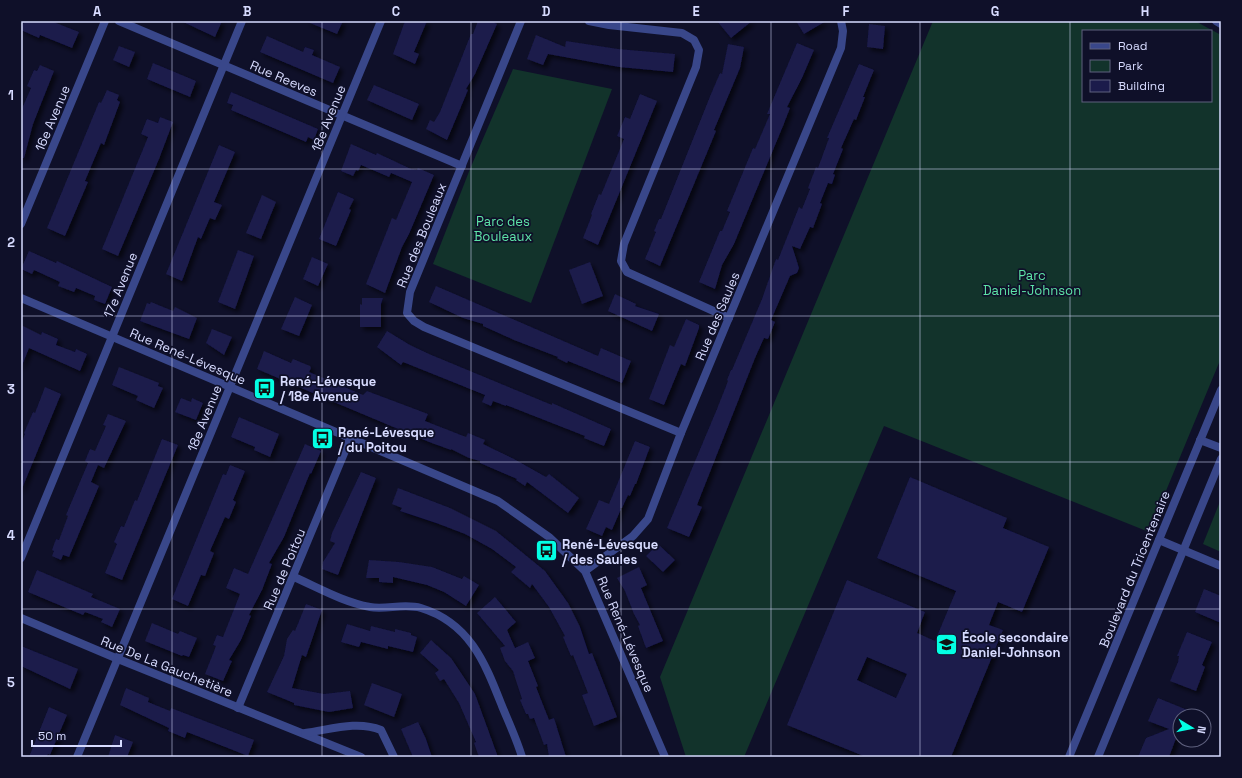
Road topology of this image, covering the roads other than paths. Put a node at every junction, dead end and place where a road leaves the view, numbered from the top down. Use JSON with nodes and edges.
{"nodes":[{"id":1,"x":106,"y":21,"type":"edge"},
{"id":2,"x":119,"y":21,"type":"edge"},
{"id":3,"x":242,"y":21,"type":"edge"},
{"id":4,"x":381,"y":21,"type":"edge"},
{"id":5,"x":521,"y":21,"type":"edge"},
{"id":6,"x":589,"y":21,"type":"edge"},
{"id":7,"x":840,"y":21,"type":"edge"},
{"id":8,"x":1216,"y":21,"type":"edge"},
{"id":9,"x":1221,"y":24,"type":"edge"},
{"id":10,"x":224,"y":65,"type":"junction"},
{"id":11,"x":342,"y":115,"type":"junction"},
{"id":12,"x":462,"y":166,"type":"junction"},
{"id":13,"x":21,"y":224,"type":"edge"},
{"id":14,"x":21,"y":298,"type":"edge"},
{"id":15,"x":729,"y":318,"type":"junction"},
{"id":16,"x":112,"y":336,"type":"junction"},
{"id":17,"x":230,"y":386,"type":"junction"},
{"id":18,"x":1221,"y":390,"type":"edge"},
{"id":19,"x":681,"y":433,"type":"junction"},
{"id":20,"x":350,"y":439,"type":"junction"},
{"id":21,"x":1200,"y":440,"type":"junction"},
{"id":22,"x":1221,"y":448,"type":"edge"},
{"id":23,"x":1221,"y":459,"type":"edge"},
{"id":24,"x":1158,"y":540,"type":"junction"},
{"id":25,"x":1183,"y":550,"type":"junction"},
{"id":26,"x":21,"y":558,"type":"edge"},
{"id":27,"x":1221,"y":566,"type":"edge"},
{"id":28,"x":586,"y":571,"type":"junction"},
{"id":29,"x":294,"y":577,"type":"junction"},
{"id":30,"x":21,"y":618,"type":"edge"},
{"id":31,"x":118,"y":659,"type":"junction"},
{"id":32,"x":238,"y":708,"type":"junction"},
{"id":33,"x":304,"y":734,"type":"junction"},
{"id":34,"x":77,"y":757,"type":"edge"},
{"id":35,"x":361,"y":757,"type":"edge"},
{"id":36,"x":394,"y":757,"type":"edge"},
{"id":37,"x":522,"y":757,"type":"edge"},
{"id":38,"x":665,"y":757,"type":"edge"},
{"id":39,"x":1069,"y":757,"type":"edge"},
{"id":40,"x":1098,"y":757,"type":"edge"}],
"edges":[{"from":1,"to":13,"type":"street","name":"16e Avenue"},
{"from":2,"to":10,"type":"street","name":"Rue Reeves"},
{"from":3,"to":10,"type":"street","name":"17e Avenue"},
{"from":4,"to":11,"type":"street","name":"18e Avenue"},
{"from":5,"to":12,"type":"street","name":"Rue des Bouleaux"},
{"from":6,"to":15,"type":"street"},
{"from":7,"to":15,"type":"street","name":"Rue des Saules"},
{"from":8,"to":9,"type":"street"},
{"from":10,"to":11,"type":"street","name":"Rue Reeves"},
{"from":10,"to":16,"type":"street","name":"17e Avenue"},
{"from":11,"to":12,"type":"street","name":"Rue Reeves"},
{"from":11,"to":17,"type":"street","name":"18e Avenue"},
{"from":12,"to":19,"type":"street","name":"Rue des Bouleaux"},
{"from":14,"to":16,"type":"street","name":"Rue René-Lévesque"},
{"from":15,"to":19,"type":"street","name":"Rue des Saules"},
{"from":16,"to":17,"type":"street","name":"Rue René-Lévesque"},
{"from":16,"to":26,"type":"street","name":"17e Avenue"},
{"from":17,"to":20,"type":"street","name":"Rue René-Lévesque"},
{"from":17,"to":31,"type":"street","name":"18e Avenue"},
{"from":18,"to":21,"type":"street","name":"Boulevard du Tricentenaire"},
{"from":19,"to":28,"type":"street","name":"Rue des Saules"},
{"from":20,"to":28,"type":"street","name":"Rue René-Lévesque"},
{"from":20,"to":29,"type":"street","name":"Rue de Poitou"},
{"from":21,"to":22,"type":"street"},
{"from":21,"to":24,"type":"street","name":"Boulevard du Tricentenaire"},
{"from":23,"to":25,"type":"street"},
{"from":24,"to":25,"type":"street"},
{"from":24,"to":39,"type":"street","name":"Boulevard du Tricentenaire"},
{"from":25,"to":27,"type":"street"},
{"from":25,"to":40,"type":"street"},
{"from":28,"to":38,"type":"street","name":"Rue René-Lévesque"},
{"from":29,"to":32,"type":"street","name":"Rue de Poitou"},
{"from":29,"to":37,"type":"street"},
{"from":30,"to":31,"type":"street","name":"Rue De La Gauchetière"},
{"from":31,"to":32,"type":"street","name":"Rue De La Gauchetière"},
{"from":31,"to":34,"type":"street","name":"18e Avenue"},
{"from":32,"to":33,"type":"street","name":"Rue De La Gauchetière"},
{"from":33,"to":35,"type":"street","name":"Rue De La Gauchetière"},
{"from":33,"to":36,"type":"street"}]}
